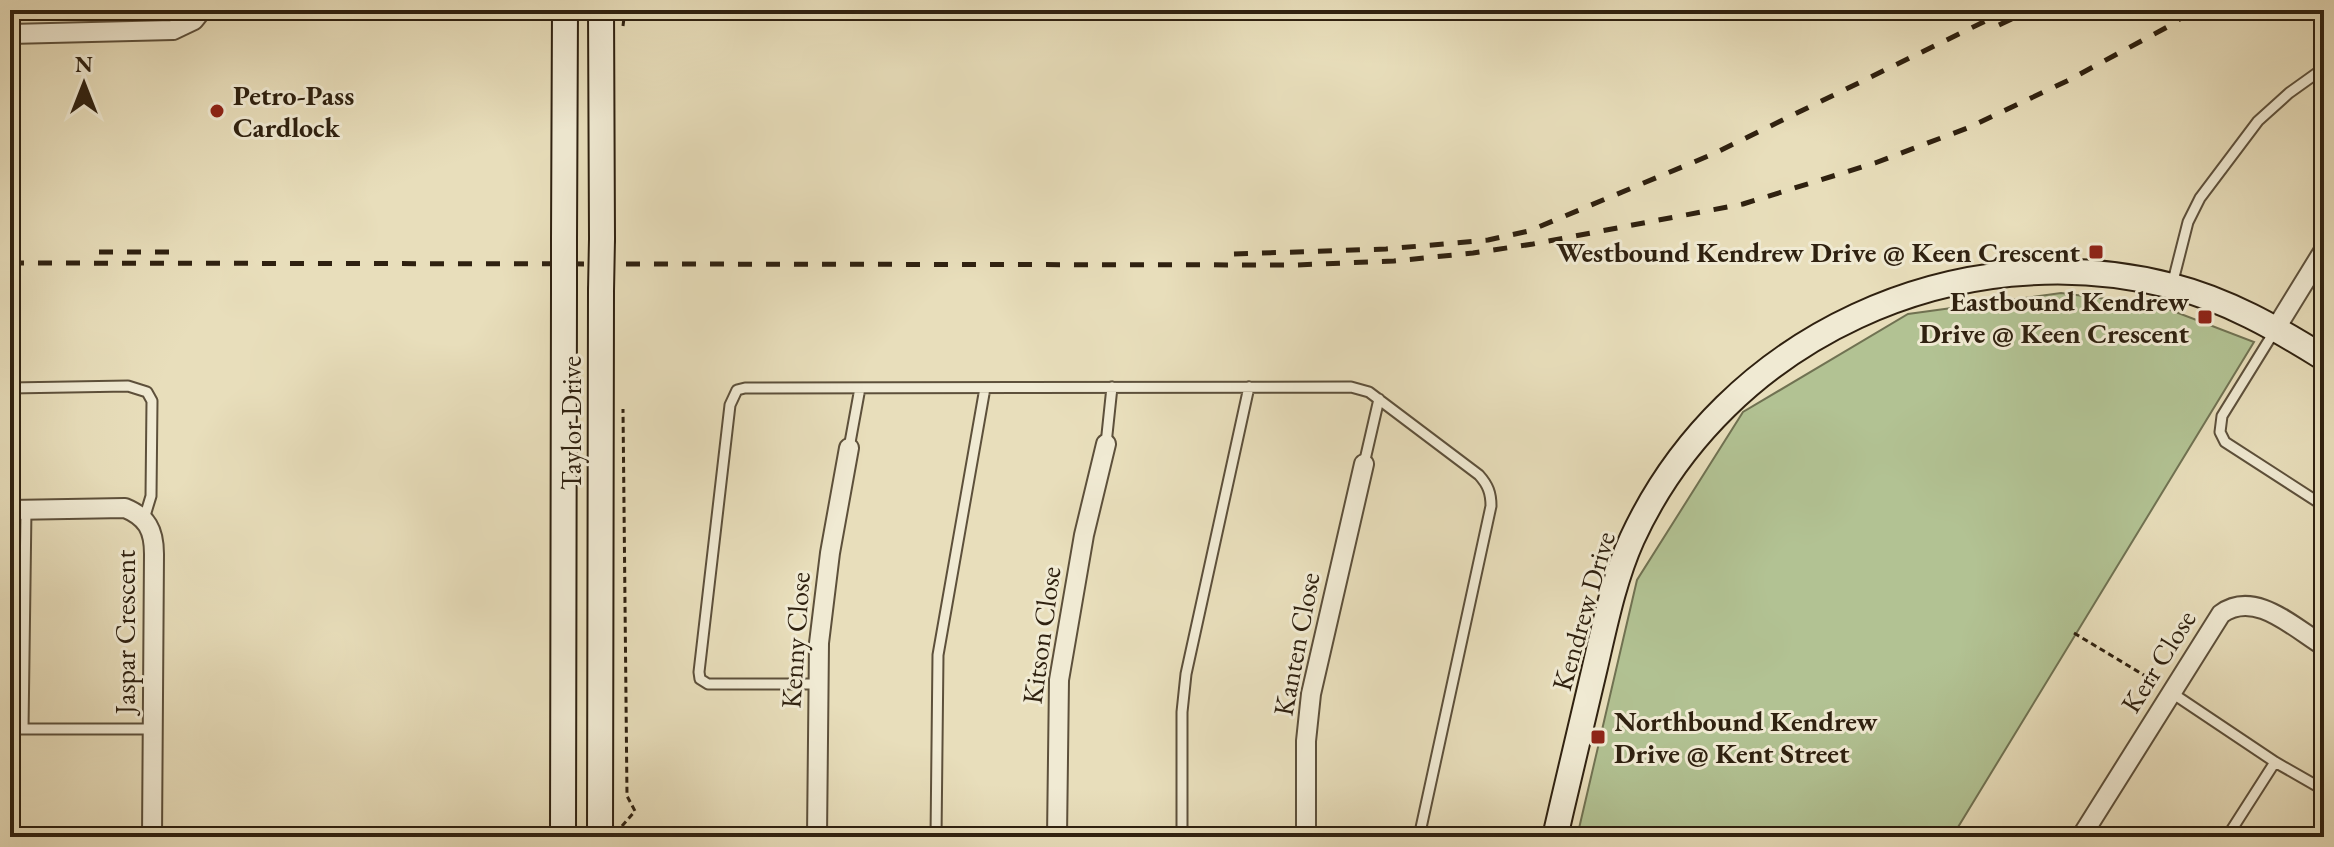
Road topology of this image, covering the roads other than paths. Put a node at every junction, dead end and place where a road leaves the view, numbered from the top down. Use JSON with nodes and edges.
{"nodes":[{"id":1,"x":202,"y":10,"type":"edge"},
{"id":2,"x":565,"y":10,"type":"edge"},
{"id":3,"x":601,"y":10,"type":"edge"},
{"id":4,"x":10,"y":34,"type":"edge"},
{"id":5,"x":2324,"y":68,"type":"edge"},
{"id":6,"x":2324,"y":250,"type":"edge"},
{"id":7,"x":2172,"y":286,"type":"junction"},
{"id":8,"x":2276,"y":328,"type":"junction"},
{"id":9,"x":2324,"y":358,"type":"edge"},
{"id":10,"x":1112,"y":387,"type":"junction"},
{"id":11,"x":1249,"y":387,"type":"junction"},
{"id":12,"x":10,"y":388,"type":"edge"},
{"id":13,"x":860,"y":388,"type":"junction"},
{"id":14,"x":985,"y":388,"type":"junction"},
{"id":15,"x":1379,"y":399,"type":"junction"},
{"id":16,"x":1106,"y":444,"type":"joint"},
{"id":17,"x":849,"y":448,"type":"joint"},
{"id":18,"x":1364,"y":464,"type":"joint"},
{"id":19,"x":2324,"y":506,"type":"edge"},
{"id":20,"x":18,"y":510,"type":"edge"},
{"id":21,"x":144,"y":519,"type":"junction"},
{"id":22,"x":2324,"y":646,"type":"edge"},
{"id":23,"x":816,"y":684,"type":"junction"},
{"id":24,"x":2166,"y":689,"type":"junction"},
{"id":25,"x":10,"y":729,"type":"edge"},
{"id":26,"x":23,"y":729,"type":"junction"},
{"id":27,"x":153,"y":729,"type":"junction"},
{"id":28,"x":2275,"y":762,"type":"junction"},
{"id":29,"x":2324,"y":790,"type":"edge"},
{"id":30,"x":610,"y":832,"type":"edge"},
{"id":31,"x":152,"y":837,"type":"edge"},
{"id":32,"x":563,"y":837,"type":"edge"},
{"id":33,"x":817,"y":837,"type":"edge"},
{"id":34,"x":936,"y":837,"type":"edge"},
{"id":35,"x":1057,"y":837,"type":"edge"},
{"id":36,"x":1182,"y":837,"type":"edge"},
{"id":37,"x":1306,"y":837,"type":"edge"},
{"id":38,"x":1419,"y":837,"type":"edge"},
{"id":39,"x":1555,"y":837,"type":"edge"},
{"id":40,"x":2081,"y":837,"type":"edge"},
{"id":41,"x":2227,"y":837,"type":"edge"}],
"edges":[{"from":1,"to":4,"type":"street"},
{"from":2,"to":32,"type":"main road","name":"Taylor Drive","bridge":true},
{"from":3,"to":30,"type":"main road","name":"Taylor Drive","bridge":true},
{"from":5,"to":7,"type":"lane"},
{"from":6,"to":8,"type":"street"},
{"from":7,"to":8,"type":"main road","name":"Kendrew Drive"},
{"from":7,"to":39,"type":"main road","name":"Kendrew Drive"},
{"from":8,"to":9,"type":"main road","name":"Kendrew Drive"},
{"from":8,"to":19,"type":"lane"},
{"from":10,"to":11,"type":"lane"},
{"from":10,"to":14,"type":"lane"},
{"from":10,"to":16,"type":"lane"},
{"from":11,"to":15,"type":"lane"},
{"from":11,"to":36,"type":"lane"},
{"from":12,"to":21,"type":"lane"},
{"from":13,"to":14,"type":"lane"},
{"from":13,"to":17,"type":"lane"},
{"from":13,"to":23,"type":"lane"},
{"from":14,"to":34,"type":"lane"},
{"from":15,"to":18,"type":"lane"},
{"from":15,"to":38,"type":"lane"},
{"from":16,"to":35,"type":"street","name":"Kitson Close"},
{"from":17,"to":23,"type":"street","name":"Kenny Close"},
{"from":18,"to":37,"type":"street","name":"Kanten Close"},
{"from":20,"to":21,"type":"street","name":"Jaspar Crescent"},
{"from":20,"to":26,"type":"lane"},
{"from":21,"to":27,"type":"street","name":"Jaspar Crescent"},
{"from":22,"to":24,"type":"street","name":"Kerr Close"},
{"from":23,"to":33,"type":"street","name":"Kenny Close"},
{"from":24,"to":28,"type":"lane"},
{"from":24,"to":40,"type":"street","name":"Kerr Close"},
{"from":25,"to":26,"type":"lane"},
{"from":26,"to":27,"type":"lane"},
{"from":27,"to":31,"type":"street","name":"Jaspar Crescent"},
{"from":28,"to":29,"type":"lane"},
{"from":28,"to":41,"type":"lane"}]}
